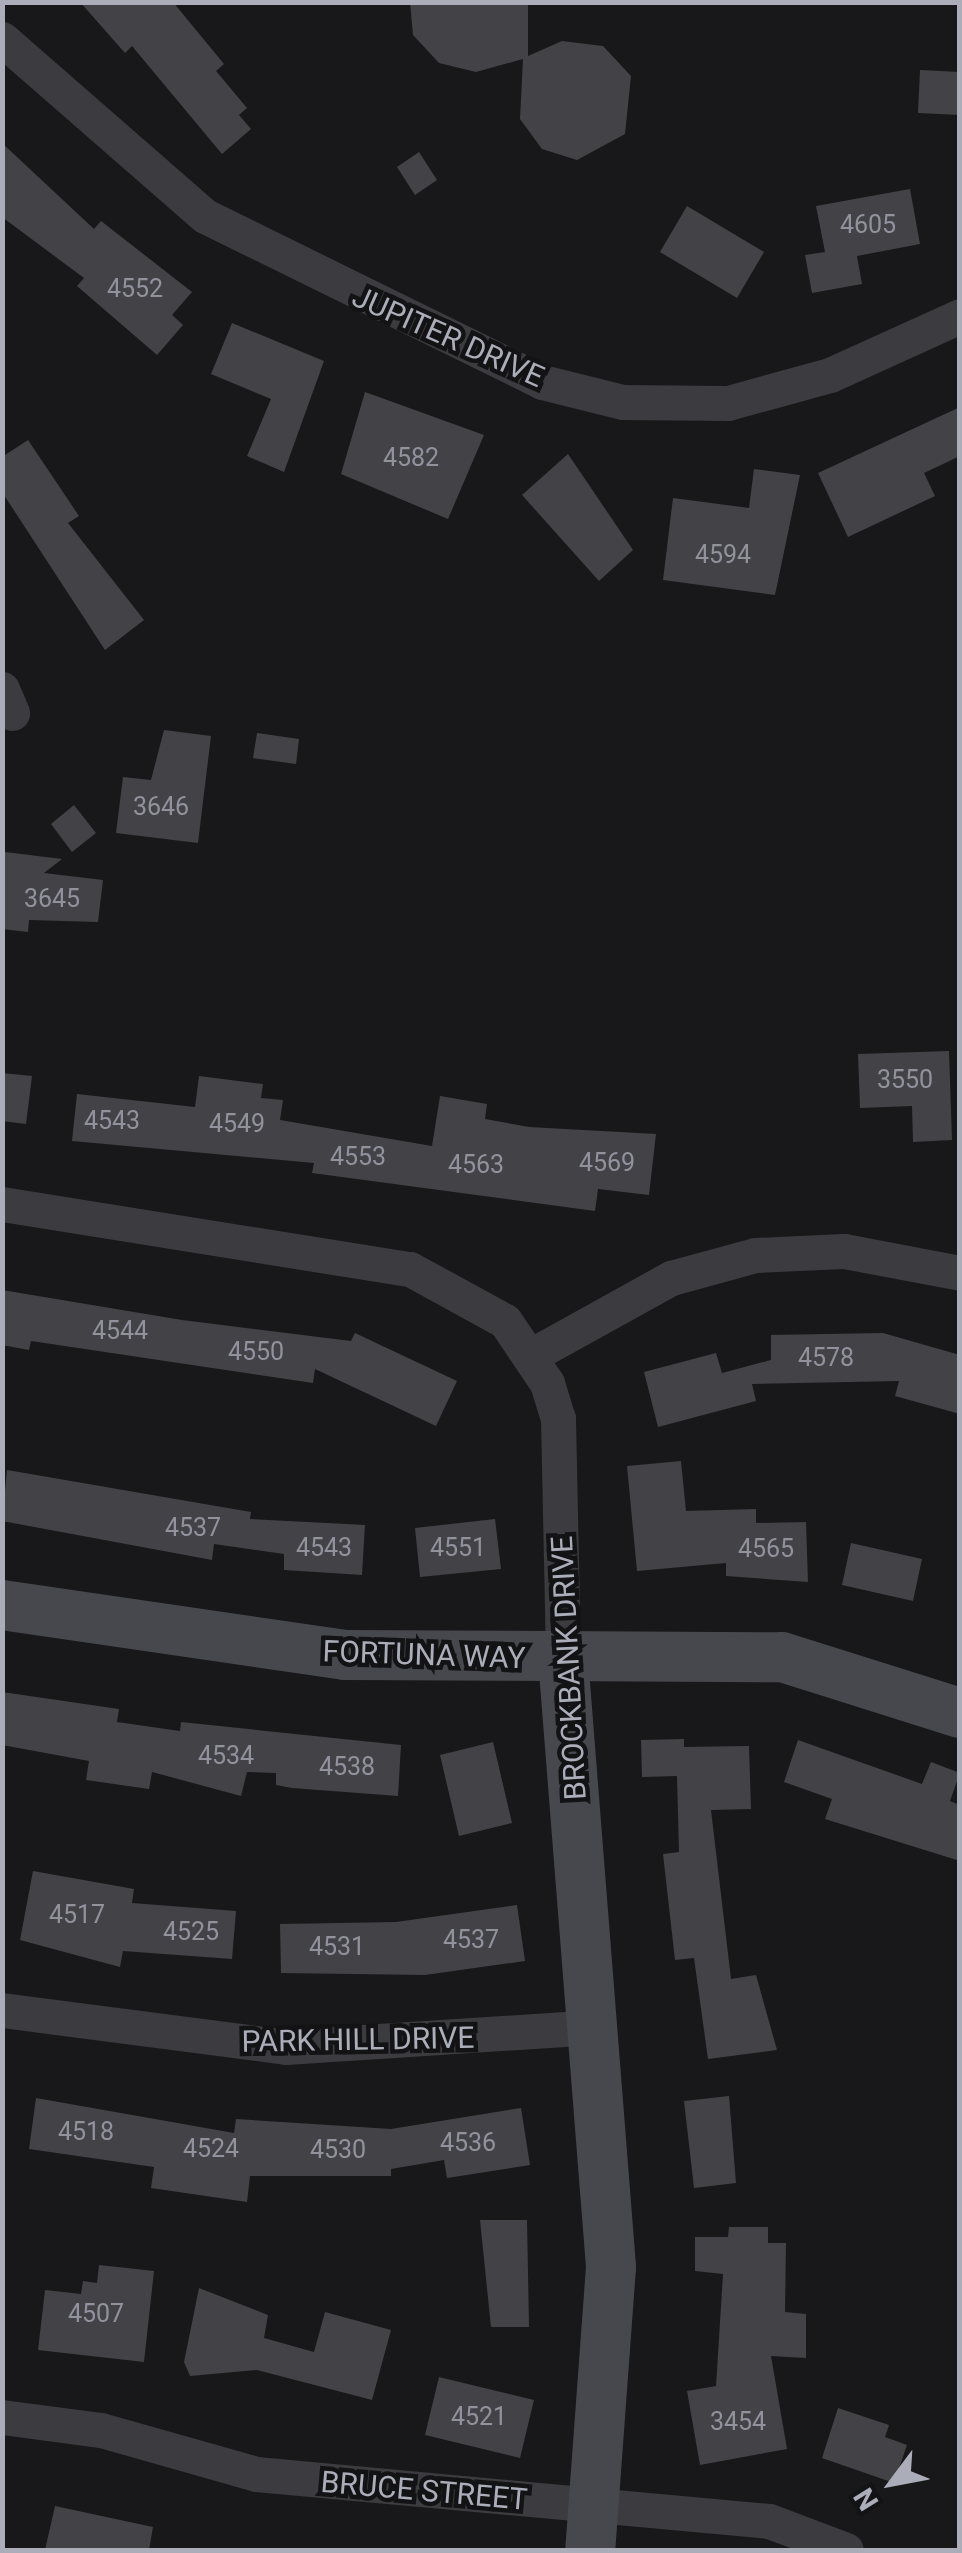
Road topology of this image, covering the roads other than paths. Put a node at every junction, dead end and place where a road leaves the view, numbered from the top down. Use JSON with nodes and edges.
{"nodes":[{"id":1,"x":2,"y":39,"type":"edge"},
{"id":2,"x":960,"y":316,"type":"edge"},
{"id":3,"x":2,"y":1204,"type":"edge"},
{"id":4,"x":960,"y":1272,"type":"edge"},
{"id":5,"x":532,"y":1356,"type":"junction"},
{"id":6,"x":2,"y":1605,"type":"edge"},
{"id":7,"x":563,"y":1658,"type":"junction"},
{"id":8,"x":960,"y":1714,"type":"edge"},
{"id":9,"x":2,"y":2010,"type":"edge"},
{"id":10,"x":596,"y":2027,"type":"junction"},
{"id":11,"x":2,"y":2417,"type":"edge"},
{"id":12,"x":592,"y":2528,"type":"edge"},
{"id":13,"x":846,"y":2550,"type":"edge"}],
"edges":[{"from":1,"to":2,"type":"street","name":"JUPITER DRIVE"},
{"from":3,"to":5,"type":"street","name":"BROCKBANK DRIVE"},
{"from":4,"to":5,"type":"street"},
{"from":5,"to":7,"type":"street","name":"BROCKBANK DRIVE"},
{"from":6,"to":7,"type":"street","name":"FORTUNA WAY"},
{"from":7,"to":8,"type":"street","name":"FORTUNA WAY"},
{"from":7,"to":10,"type":"street","name":"BROCKBANK DRIVE"},
{"from":9,"to":10,"type":"street","name":"PARK HILL DRIVE"},
{"from":10,"to":12,"type":"street","name":"BROCKBANK DRIVE"},
{"from":11,"to":12,"type":"street","name":"BRUCE STREET"},
{"from":12,"to":13,"type":"street","name":"BRUCE STREET"}]}
